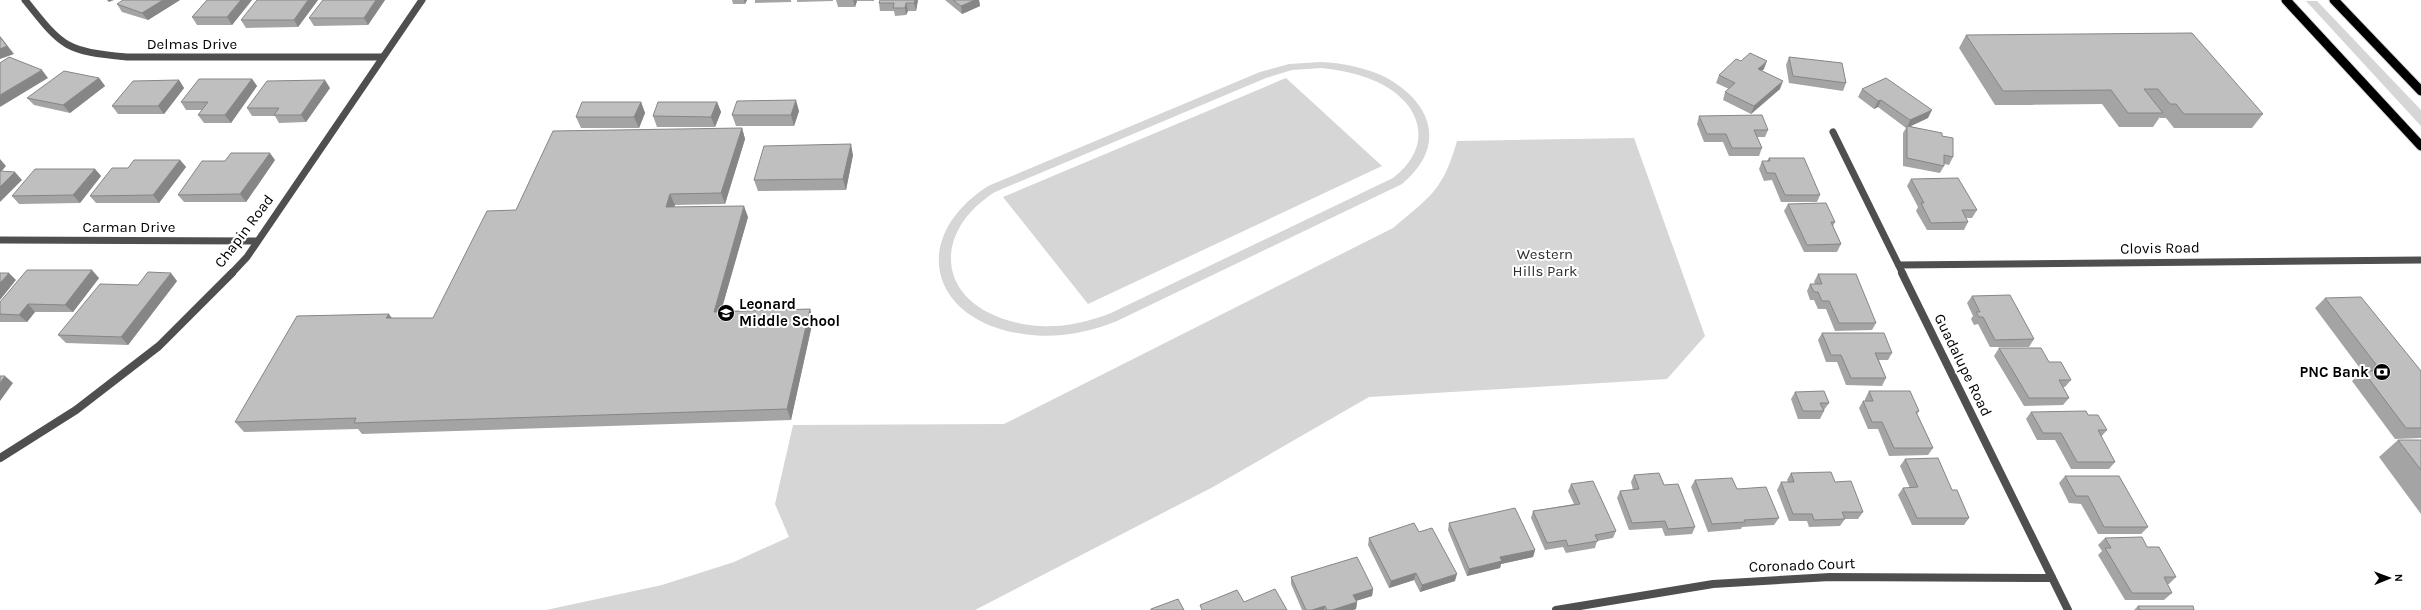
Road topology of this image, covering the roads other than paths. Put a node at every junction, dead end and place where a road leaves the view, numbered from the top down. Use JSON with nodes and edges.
{"nodes":[{"id":1,"x":25,"y":0,"type":"edge"},
{"id":2,"x":422,"y":0,"type":"edge"},
{"id":3,"x":2286,"y":0,"type":"edge"},
{"id":4,"x":2334,"y":0,"type":"edge"},
{"id":5,"x":381,"y":57,"type":"junction"},
{"id":6,"x":2421,"y":91,"type":"edge"},
{"id":7,"x":1833,"y":132,"type":"dead end"},
{"id":8,"x":2421,"y":146,"type":"edge"},
{"id":9,"x":0,"y":240,"type":"edge"},
{"id":10,"x":257,"y":241,"type":"junction"},
{"id":11,"x":2421,"y":260,"type":"edge"},
{"id":12,"x":1899,"y":265,"type":"junction"},
{"id":13,"x":0,"y":458,"type":"edge"},
{"id":14,"x":2052,"y":578,"type":"junction"},
{"id":15,"x":1556,"y":610,"type":"edge"},
{"id":16,"x":2068,"y":610,"type":"edge"}],
"edges":[{"from":1,"to":5,"type":"street","name":"Delmas Drive"},
{"from":2,"to":5,"type":"street","name":"Chapin Road"},
{"from":3,"to":8,"type":"main road"},
{"from":4,"to":6,"type":"main road"},
{"from":5,"to":10,"type":"street","name":"Chapin Road"},
{"from":7,"to":12,"type":"street","name":"Guadalupe Road"},
{"from":9,"to":10,"type":"street","name":"Carman Drive"},
{"from":10,"to":13,"type":"street","name":"Chapin Road"},
{"from":11,"to":12,"type":"street","name":"Clovis Road"},
{"from":12,"to":14,"type":"street","name":"Guadalupe Road"},
{"from":14,"to":15,"type":"street","name":"Coronado Court"},
{"from":14,"to":16,"type":"street","name":"Guadalupe Road"}]}
